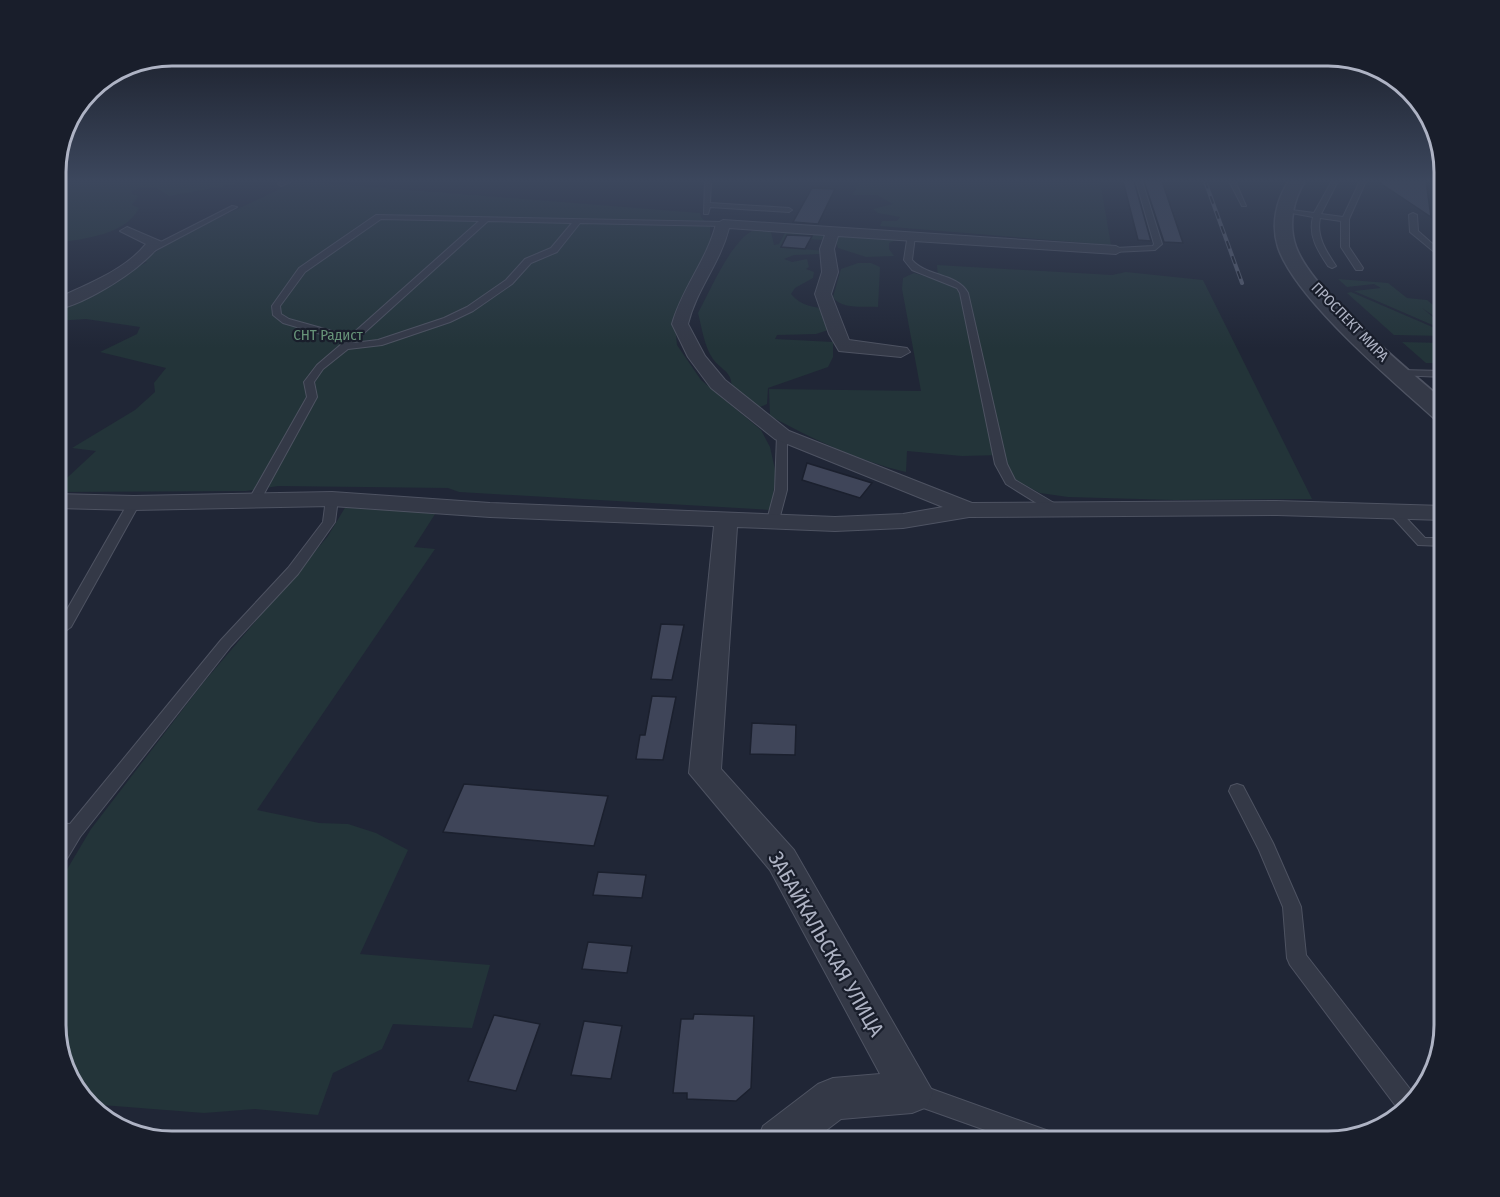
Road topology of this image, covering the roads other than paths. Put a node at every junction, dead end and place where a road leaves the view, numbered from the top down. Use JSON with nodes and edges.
{"nodes":[{"id":1,"x":911,"y":236,"type":"edge"},
{"id":2,"x":141,"y":237,"type":"edge"},
{"id":3,"x":175,"y":237,"type":"edge"},
{"id":4,"x":350,"y":237,"type":"edge"},
{"id":5,"x":466,"y":237,"type":"edge"},
{"id":6,"x":565,"y":237,"type":"edge"},
{"id":7,"x":720,"y":237,"type":"edge"},
{"id":8,"x":831,"y":237,"type":"edge"},
{"id":9,"x":924,"y":237,"type":"edge"},
{"id":10,"x":1156,"y":237,"type":"edge"},
{"id":11,"x":1286,"y":237,"type":"edge"},
{"id":12,"x":1316,"y":237,"type":"edge"},
{"id":13,"x":1345,"y":237,"type":"edge"},
{"id":14,"x":1420,"y":237,"type":"edge"},
{"id":15,"x":151,"y":249,"type":"junction"},
{"id":16,"x":1434,"y":249,"type":"edge"},
{"id":17,"x":1116,"y":250,"type":"joint"},
{"id":18,"x":1332,"y":266,"type":"dead end"},
{"id":19,"x":1359,"y":268,"type":"dead end"},
{"id":20,"x":66,"y":300,"type":"edge"},
{"id":21,"x":347,"y":343,"type":"junction"},
{"id":22,"x":901,"y":352,"type":"dead end"},
{"id":23,"x":1400,"y":373,"type":"junction"},
{"id":24,"x":1434,"y":374,"type":"edge"},
{"id":25,"x":1434,"y":404,"type":"edge"},
{"id":26,"x":782,"y":435,"type":"junction"},
{"id":27,"x":332,"y":499,"type":"junction"},
{"id":28,"x":66,"y":501,"type":"edge"},
{"id":29,"x":254,"y":501,"type":"junction"},
{"id":30,"x":134,"y":503,"type":"junction"},
{"id":31,"x":1055,"y":509,"type":"junction"},
{"id":32,"x":969,"y":510,"type":"junction"},
{"id":33,"x":1393,"y":511,"type":"junction"},
{"id":34,"x":1434,"y":513,"type":"edge"},
{"id":35,"x":726,"y":520,"type":"junction"},
{"id":36,"x":774,"y":520,"type":"junction"},
{"id":37,"x":1434,"y":542,"type":"edge"},
{"id":38,"x":66,"y":623,"type":"edge"},
{"id":39,"x":1237,"y":791,"type":"dead end"},
{"id":40,"x":66,"y":831,"type":"edge"},
{"id":41,"x":74,"y":832,"type":"junction"},
{"id":42,"x":66,"y":845,"type":"edge"},
{"id":43,"x":912,"y":1092,"type":"junction"},
{"id":44,"x":1404,"y":1099,"type":"edge"},
{"id":45,"x":792,"y":1131,"type":"edge"},
{"id":46,"x":1017,"y":1131,"type":"edge"}],
"edges":[{"from":1,"to":31,"type":"lane"},
{"from":2,"to":15,"type":"street"},
{"from":3,"to":15,"type":"lane"},
{"from":4,"to":21,"type":"lane"},
{"from":5,"to":21,"type":"lane"},
{"from":6,"to":21,"type":"lane"},
{"from":7,"to":26,"type":"street"},
{"from":8,"to":22,"type":"street"},
{"from":9,"to":17,"type":"street"},
{"from":10,"to":17,"type":"lane"},
{"from":11,"to":23,"type":"street","name":"ПРОСПЕКТ МИРА"},
{"from":12,"to":18,"type":"lane"},
{"from":13,"to":19,"type":"lane"},
{"from":14,"to":16,"type":"lane"},
{"from":15,"to":20,"type":"street"},
{"from":21,"to":29,"type":"lane"},
{"from":23,"to":24,"type":"lane"},
{"from":23,"to":25,"type":"street","name":"ПРОСПЕКТ МИРА"},
{"from":26,"to":32,"type":"street"},
{"from":26,"to":36,"type":"lane"},
{"from":27,"to":29,"type":"street"},
{"from":27,"to":35,"type":"street"},
{"from":27,"to":41,"type":"lane"},
{"from":28,"to":30,"type":"street"},
{"from":29,"to":30,"type":"street"},
{"from":30,"to":38,"type":"lane"},
{"from":31,"to":32,"type":"street"},
{"from":31,"to":33,"type":"street"},
{"from":32,"to":36,"type":"street"},
{"from":33,"to":34,"type":"street"},
{"from":33,"to":37,"type":"lane"},
{"from":35,"to":36,"type":"street"},
{"from":35,"to":43,"type":"street","name":"ЗАБАЙКАЛЬСКАЯ УЛИЦА"},
{"from":39,"to":44,"type":"lane"},
{"from":40,"to":41,"type":"lane"},
{"from":41,"to":42,"type":"lane"},
{"from":43,"to":45,"type":"street"},
{"from":43,"to":46,"type":"lane"}]}
